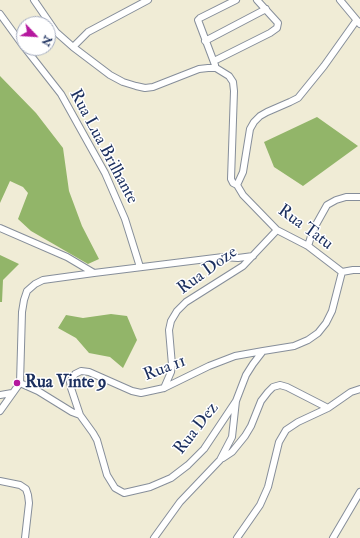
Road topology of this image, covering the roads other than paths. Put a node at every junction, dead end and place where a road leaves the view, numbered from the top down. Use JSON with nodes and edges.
{"nodes":[{"id":1,"x":34,"y":0,"type":"edge"},
{"id":2,"x":148,"y":0,"type":"edge"},
{"id":3,"x":236,"y":0,"type":"edge"},
{"id":4,"x":257,"y":0,"type":"edge"},
{"id":5,"x":340,"y":0,"type":"edge"},
{"id":6,"x":266,"y":9,"type":"junction"},
{"id":7,"x":0,"y":14,"type":"edge"},
{"id":8,"x":358,"y":22,"type":"edge"},
{"id":9,"x":16,"y":36,"type":"edge"},
{"id":10,"x":205,"y":41,"type":"junction"},
{"id":11,"x":73,"y":47,"type":"junction"},
{"id":12,"x":31,"y":56,"type":"edge"},
{"id":13,"x":214,"y":61,"type":"junction"},
{"id":14,"x":216,"y":68,"type":"junction"},
{"id":15,"x":237,"y":185,"type":"junction"},
{"id":16,"x":360,"y":197,"type":"edge"},
{"id":17,"x":0,"y":228,"type":"edge"},
{"id":18,"x":277,"y":230,"type":"junction"},
{"id":19,"x":308,"y":246,"type":"junction"},
{"id":20,"x":253,"y":256,"type":"junction"},
{"id":21,"x":140,"y":267,"type":"junction"},
{"id":22,"x":360,"y":270,"type":"edge"},
{"id":23,"x":342,"y":272,"type":"junction"},
{"id":24,"x":94,"y":273,"type":"junction"},
{"id":25,"x":263,"y":351,"type":"junction"},
{"id":26,"x":20,"y":383,"type":"junction"},
{"id":27,"x":164,"y":388,"type":"junction"},
{"id":28,"x":360,"y":389,"type":"edge"},
{"id":29,"x":12,"y":393,"type":"junction"},
{"id":30,"x":0,"y":395,"type":"edge"},
{"id":31,"x":236,"y":401,"type":"junction"},
{"id":32,"x":328,"y":408,"type":"junction"},
{"id":33,"x":0,"y":411,"type":"edge"},
{"id":34,"x":80,"y":415,"type":"junction"},
{"id":35,"x":220,"y":460,"type":"junction"},
{"id":36,"x":0,"y":481,"type":"edge"},
{"id":37,"x":360,"y":492,"type":"edge"},
{"id":38,"x":25,"y":538,"type":"edge"},
{"id":39,"x":154,"y":538,"type":"edge"},
{"id":40,"x":237,"y":538,"type":"edge"},
{"id":41,"x":333,"y":538,"type":"edge"}],
"edges":[{"from":1,"to":11,"type":"street"},
{"from":2,"to":11,"type":"street"},
{"from":3,"to":10,"type":"street"},
{"from":4,"to":6,"type":"street"},
{"from":5,"to":8,"type":"street"},
{"from":6,"to":10,"type":"street"},
{"from":6,"to":13,"type":"street"},
{"from":7,"to":9,"type":"street","name":"Rua Lua Brilhante"},
{"from":8,"to":15,"type":"street"},
{"from":10,"to":13,"type":"street"},
{"from":11,"to":14,"type":"street"},
{"from":12,"to":21,"type":"street","name":"Rua Lua Brilhante"},
{"from":13,"to":14,"type":"street"},
{"from":14,"to":15,"type":"street","name":"Rua Tatu"},
{"from":15,"to":18,"type":"street","name":"Rua Tatu"},
{"from":16,"to":19,"type":"street"},
{"from":17,"to":24,"type":"street"},
{"from":18,"to":19,"type":"street","name":"Rua Tatu"},
{"from":18,"to":20,"type":"street","name":"Rua Doze"},
{"from":19,"to":23,"type":"street","name":"Rua Tatu"},
{"from":20,"to":21,"type":"street"},
{"from":20,"to":27,"type":"street","name":"Rua Doze"},
{"from":21,"to":24,"type":"street"},
{"from":22,"to":23,"type":"street"},
{"from":23,"to":25,"type":"street","name":"Rua 11"},
{"from":24,"to":26,"type":"street"},
{"from":25,"to":27,"type":"street","name":"Rua 11"},
{"from":25,"to":31,"type":"street"},
{"from":26,"to":29,"type":"street"},
{"from":26,"to":34,"type":"street","name":"Rua Dez"},
{"from":27,"to":34,"type":"street","name":"Rua 11"},
{"from":28,"to":32,"type":"street"},
{"from":29,"to":30,"type":"street"},
{"from":29,"to":33,"type":"street"},
{"from":31,"to":34,"type":"street","name":"Rua Dez"},
{"from":31,"to":35,"type":"street"},
{"from":32,"to":35,"type":"street"},
{"from":32,"to":40,"type":"street"},
{"from":35,"to":39,"type":"street"},
{"from":36,"to":38,"type":"street"},
{"from":37,"to":41,"type":"street"}]}
